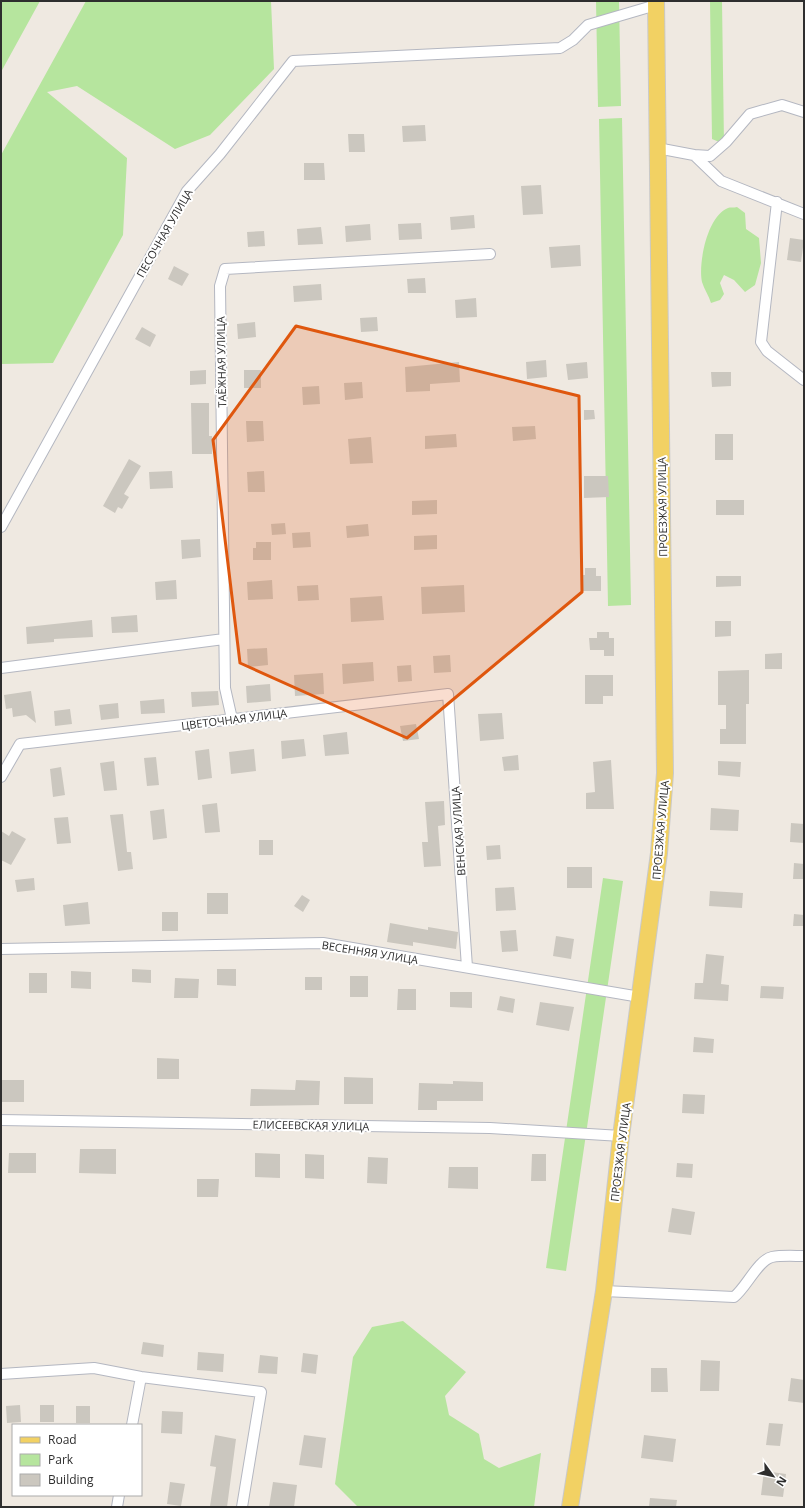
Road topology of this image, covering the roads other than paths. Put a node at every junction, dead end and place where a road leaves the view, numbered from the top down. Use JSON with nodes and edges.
{"nodes":[{"id":1,"x":656,"y":3,"type":"edge"},
{"id":2,"x":804,"y":112,"type":"edge"},
{"id":3,"x":657,"y":144,"type":"junction"},
{"id":4,"x":694,"y":155,"type":"junction"},
{"id":5,"x":777,"y":202,"type":"junction"},
{"id":6,"x":804,"y":214,"type":"edge"},
{"id":7,"x":490,"y":254,"type":"dead end"},
{"id":8,"x":804,"y":380,"type":"edge"},
{"id":9,"x":1,"y":527,"type":"edge"},
{"id":10,"x":224,"y":640,"type":"junction"},
{"id":11,"x":1,"y":668,"type":"edge"},
{"id":12,"x":448,"y":694,"type":"joint"},
{"id":13,"x":232,"y":719,"type":"junction"},
{"id":14,"x":1,"y":777,"type":"edge"},
{"id":15,"x":1,"y":949,"type":"edge"},
{"id":16,"x":467,"y":968,"type":"junction"},
{"id":17,"x":640,"y":997,"type":"junction"},
{"id":18,"x":1,"y":1120,"type":"edge"},
{"id":19,"x":621,"y":1136,"type":"junction"},
{"id":20,"x":804,"y":1256,"type":"edge"},
{"id":21,"x":604,"y":1291,"type":"junction"},
{"id":22,"x":1,"y":1374,"type":"edge"},
{"id":23,"x":141,"y":1377,"type":"junction"},
{"id":24,"x":132,"y":1424,"type":"edge"},
{"id":25,"x":119,"y":1496,"type":"edge"},
{"id":26,"x":117,"y":1507,"type":"edge"},
{"id":27,"x":242,"y":1507,"type":"edge"},
{"id":28,"x":570,"y":1507,"type":"edge"}],
"edges":[{"from":1,"to":3,"type":"main road","name":"ПРОЕЗЖАЯ УЛИЦА"},
{"from":1,"to":9,"type":"street","name":"ПЕСОЧНАЯ УЛИЦА"},
{"from":2,"to":4,"type":"street"},
{"from":3,"to":4,"type":"street"},
{"from":3,"to":17,"type":"main road","name":"ПРОЕЗЖАЯ УЛИЦА"},
{"from":4,"to":5,"type":"street"},
{"from":5,"to":6,"type":"street"},
{"from":5,"to":8,"type":"street"},
{"from":7,"to":10,"type":"street","name":"ТАЁЖНАЯ УЛИЦА"},
{"from":10,"to":11,"type":"street"},
{"from":10,"to":13,"type":"street","name":"ТАЁЖНАЯ УЛИЦА"},
{"from":12,"to":13,"type":"street","name":"ЦВЕТОЧНАЯ УЛИЦА"},
{"from":12,"to":16,"type":"street","name":"ВЕНСКАЯ УЛИЦА"},
{"from":13,"to":14,"type":"street","name":"ЦВЕТОЧНАЯ УЛИЦА"},
{"from":15,"to":16,"type":"street","name":"ВЕСЕННЯЯ УЛИЦА"},
{"from":16,"to":17,"type":"street","name":"ВЕСЕННЯЯ УЛИЦА"},
{"from":17,"to":19,"type":"main road","name":"ПРОЕЗЖАЯ УЛИЦА"},
{"from":18,"to":19,"type":"street","name":"ЕЛИСЕЕВСКАЯ УЛИЦА"},
{"from":19,"to":21,"type":"main road","name":"ПРОЕЗЖАЯ УЛИЦА"},
{"from":20,"to":21,"type":"street"},
{"from":21,"to":28,"type":"main road","name":"ПРОЕЗЖАЯ УЛИЦА"},
{"from":22,"to":23,"type":"street"},
{"from":23,"to":24,"type":"street"},
{"from":23,"to":27,"type":"street"},
{"from":25,"to":26,"type":"street"}]}
